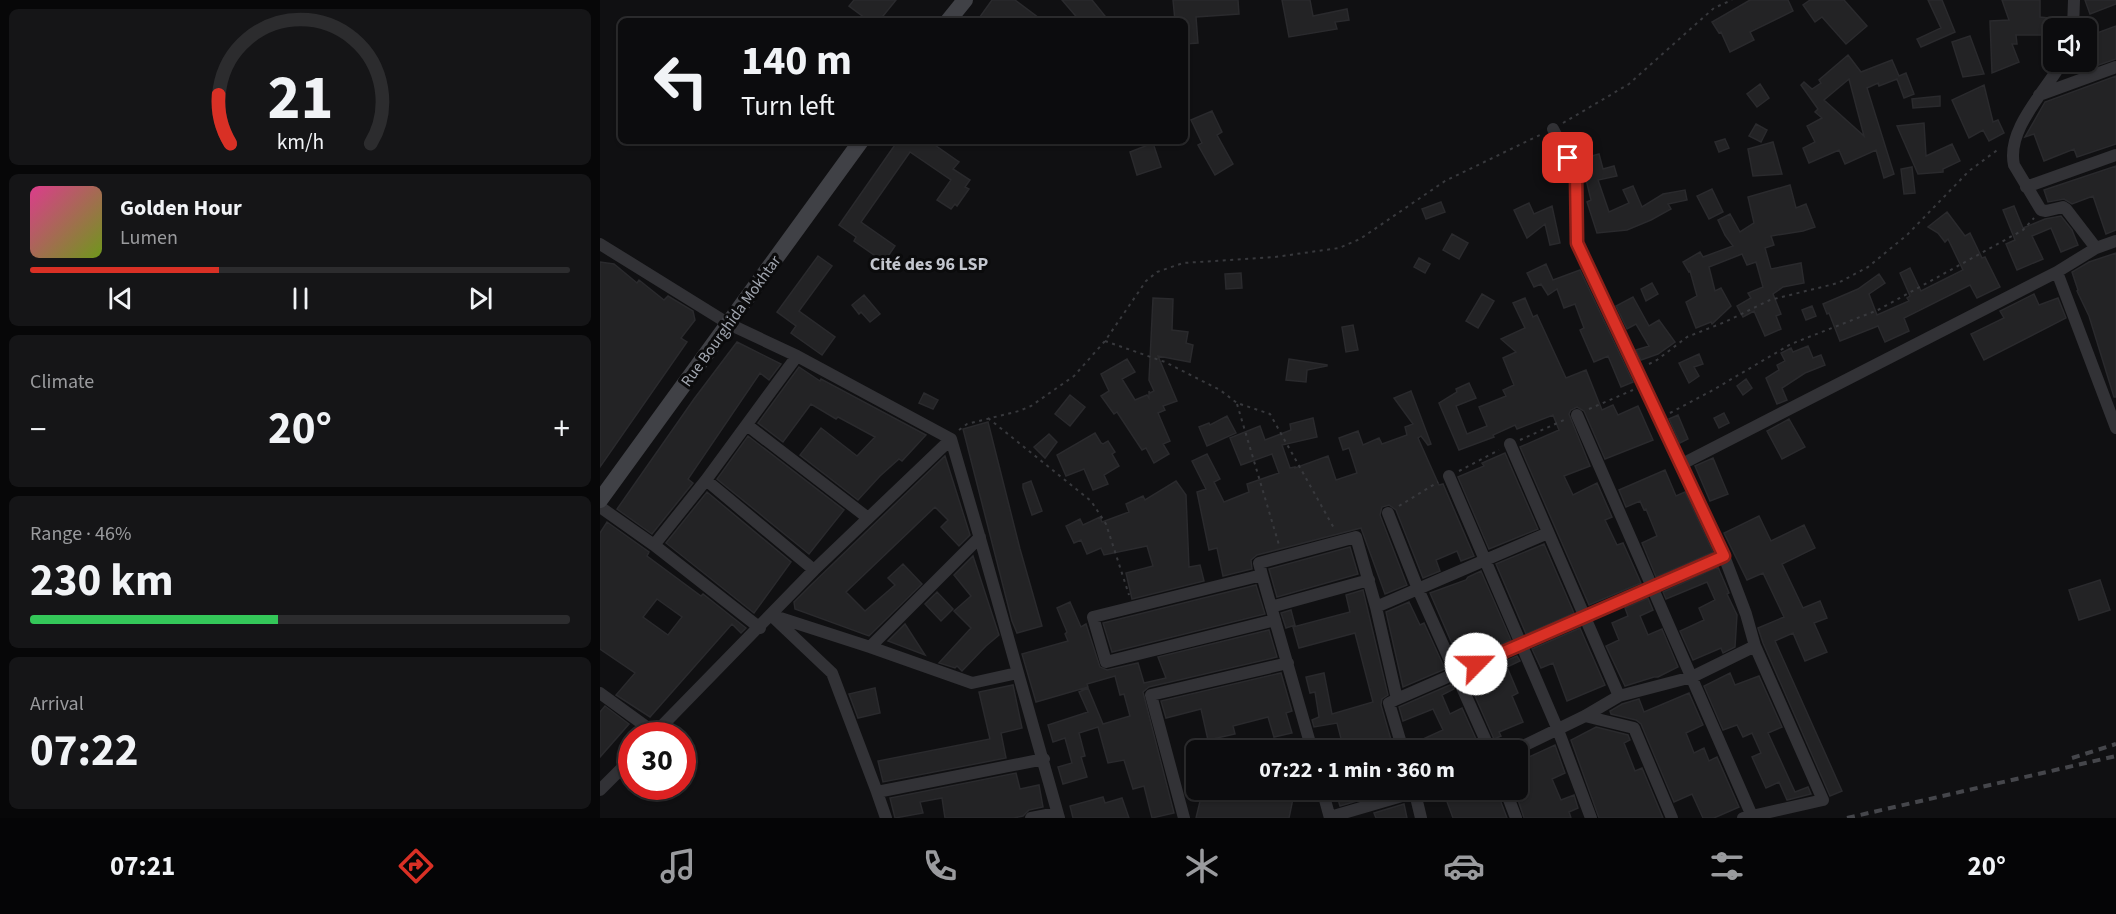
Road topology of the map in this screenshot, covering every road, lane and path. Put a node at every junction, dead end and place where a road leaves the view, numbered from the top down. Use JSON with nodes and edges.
{"nodes":[{"id":1,"x":965,"y":0,"type":"edge"},
{"id":2,"x":1732,"y":0,"type":"edge"},
{"id":3,"x":2074,"y":0,"type":"edge"},
{"id":4,"x":950,"y":18,"type":"edge"},
{"id":5,"x":2073,"y":18,"type":"edge"},
{"id":6,"x":2116,"y":67,"type":"edge"},
{"id":7,"x":2055,"y":72,"type":"edge"},
{"id":8,"x":2039,"y":95,"type":"junction"},
{"id":9,"x":1553,"y":129,"type":"junction"},
{"id":10,"x":2017,"y":136,"type":"junction"},
{"id":11,"x":859,"y":144,"type":"edge"},
{"id":12,"x":2116,"y":155,"type":"edge"},
{"id":13,"x":2026,"y":187,"type":"junction"},
{"id":14,"x":2041,"y":210,"type":"junction"},
{"id":15,"x":2116,"y":241,"type":"edge"},
{"id":16,"x":600,"y":244,"type":"edge"},
{"id":17,"x":2096,"y":248,"type":"junction"},
{"id":18,"x":2057,"y":272,"type":"junction"},
{"id":19,"x":729,"y":324,"type":"junction"},
{"id":20,"x":1105,"y":341,"type":"junction"},
{"id":21,"x":797,"y":356,"type":"junction"},
{"id":22,"x":1637,"y":370,"type":"junction"},
{"id":23,"x":2112,"y":402,"type":"edge"},
{"id":24,"x":1237,"y":403,"type":"junction"},
{"id":25,"x":1577,"y":415,"type":"dead end"},
{"id":26,"x":987,"y":418,"type":"junction"},
{"id":27,"x":1660,"y":418,"type":"junction"},
{"id":28,"x":747,"y":425,"type":"junction"},
{"id":29,"x":2116,"y":428,"type":"edge"},
{"id":30,"x":951,"y":439,"type":"junction"},
{"id":31,"x":1510,"y":444,"type":"dead end"},
{"id":32,"x":1682,"y":464,"type":"junction"},
{"id":33,"x":1449,"y":476,"type":"dead end"},
{"id":34,"x":705,"y":480,"type":"junction"},
{"id":35,"x":600,"y":500,"type":"edge"},
{"id":36,"x":600,"y":507,"type":"edge"},
{"id":37,"x":1388,"y":513,"type":"dead end"},
{"id":38,"x":868,"y":518,"type":"junction"},
{"id":39,"x":1548,"y":533,"type":"junction"},
{"id":40,"x":980,"y":537,"type":"junction"},
{"id":41,"x":1341,"y":540,"type":"junction"},
{"id":42,"x":654,"y":545,"type":"junction"},
{"id":43,"x":1283,"y":556,"type":"junction"},
{"id":44,"x":1724,"y":556,"type":"junction"},
{"id":45,"x":1484,"y":561,"type":"junction"},
{"id":46,"x":814,"y":570,"type":"junction"},
{"id":47,"x":1262,"y":575,"type":"junction"},
{"id":48,"x":1369,"y":580,"type":"junction"},
{"id":49,"x":1653,"y":586,"type":"junction"},
{"id":50,"x":1418,"y":589,"type":"junction"},
{"id":51,"x":1271,"y":607,"type":"junction"},
{"id":52,"x":1376,"y":607,"type":"junction"},
{"id":53,"x":1134,"y":609,"type":"junction"},
{"id":54,"x":771,"y":615,"type":"junction"},
{"id":55,"x":1585,"y":616,"type":"junction"},
{"id":56,"x":1275,"y":620,"type":"junction"},
{"id":57,"x":760,"y":628,"type":"junction"},
{"id":58,"x":1520,"y":645,"type":"junction"},
{"id":59,"x":1755,"y":646,"type":"junction"},
{"id":60,"x":870,"y":647,"type":"junction"},
{"id":61,"x":1288,"y":663,"type":"junction"},
{"id":62,"x":1017,"y":673,"type":"junction"},
{"id":63,"x":1454,"y":673,"type":"junction"},
{"id":64,"x":1692,"y":677,"type":"junction"},
{"id":65,"x":600,"y":693,"type":"edge"},
{"id":66,"x":1619,"y":696,"type":"junction"},
{"id":67,"x":1397,"y":699,"type":"junction"},
{"id":68,"x":1586,"y":716,"type":"junction"},
{"id":69,"x":638,"y":722,"type":"edge"},
{"id":70,"x":666,"y":722,"type":"edge"},
{"id":71,"x":1558,"y":730,"type":"junction"},
{"id":72,"x":1309,"y":740,"type":"edge"},
{"id":73,"x":1400,"y":740,"type":"edge"},
{"id":74,"x":1485,"y":740,"type":"edge"},
{"id":75,"x":1528,"y":744,"type":"edge"},
{"id":76,"x":1044,"y":759,"type":"junction"},
{"id":77,"x":618,"y":772,"type":"edge"},
{"id":78,"x":600,"y":790,"type":"edge"},
{"id":79,"x":878,"y":792,"type":"junction"},
{"id":80,"x":1325,"y":800,"type":"edge"},
{"id":81,"x":1389,"y":800,"type":"edge"},
{"id":82,"x":1420,"y":800,"type":"edge"},
{"id":83,"x":1509,"y":800,"type":"edge"},
{"id":84,"x":1058,"y":815,"type":"edge"},
{"id":85,"x":1748,"y":817,"type":"edge"},
{"id":86,"x":886,"y":818,"type":"edge"},
{"id":87,"x":1031,"y":818,"type":"edge"},
{"id":88,"x":1184,"y":818,"type":"edge"},
{"id":89,"x":1330,"y":818,"type":"edge"},
{"id":90,"x":1421,"y":818,"type":"edge"},
{"id":91,"x":1516,"y":818,"type":"edge"},
{"id":92,"x":1591,"y":818,"type":"edge"},
{"id":93,"x":1672,"y":818,"type":"edge"}],
"edges":[{"from":1,"to":4,"type":"main road"},
{"from":2,"to":9,"type":"path"},
{"from":3,"to":5,"type":"street"},
{"from":6,"to":8,"type":"street"},
{"from":7,"to":8,"type":"street"},
{"from":8,"to":10,"type":"street"},
{"from":9,"to":20,"type":"path"},
{"from":9,"to":22,"type":"street"},
{"from":10,"to":13,"type":"street"},
{"from":10,"to":22,"type":"path"},
{"from":11,"to":19,"type":"main road","name":"Rue Bourghida Mokhtar"},
{"from":12,"to":13,"type":"street"},
{"from":13,"to":14,"type":"street"},
{"from":14,"to":17,"type":"street"},
{"from":14,"to":27,"type":"path"},
{"from":15,"to":17,"type":"street"},
{"from":16,"to":19,"type":"street"},
{"from":17,"to":18,"type":"street"},
{"from":18,"to":23,"type":"street"},
{"from":18,"to":32,"type":"street"},
{"from":19,"to":21,"type":"street"},
{"from":19,"to":35,"type":"main road","name":"Rue Bourghida Mokhtar"},
{"from":20,"to":24,"type":"path"},
{"from":20,"to":26,"type":"path"},
{"from":21,"to":28,"type":"street"},
{"from":21,"to":30,"type":"street"},
{"from":22,"to":27,"type":"street"},
{"from":23,"to":29,"type":"street"},
{"from":24,"to":41,"type":"path"},
{"from":24,"to":43,"type":"path"},
{"from":25,"to":49,"type":"street"},
{"from":26,"to":30,"type":"path"},
{"from":26,"to":53,"type":"path"},
{"from":27,"to":32,"type":"street"},
{"from":28,"to":34,"type":"street"},
{"from":28,"to":38,"type":"street"},
{"from":30,"to":38,"type":"street"},
{"from":30,"to":40,"type":"street"},
{"from":31,"to":39,"type":"street"},
{"from":32,"to":44,"type":"street"},
{"from":33,"to":45,"type":"street"},
{"from":34,"to":42,"type":"street"},
{"from":34,"to":46,"type":"street"},
{"from":36,"to":42,"type":"street"},
{"from":37,"to":50,"type":"street"},
{"from":38,"to":46,"type":"street"},
{"from":39,"to":45,"type":"street"},
{"from":39,"to":55,"type":"street"},
{"from":40,"to":60,"type":"street"},
{"from":40,"to":62,"type":"street"},
{"from":41,"to":43,"type":"street"},
{"from":41,"to":48,"type":"street"},
{"from":42,"to":57,"type":"street"},
{"from":43,"to":47,"type":"street"},
{"from":44,"to":49,"type":"street"},
{"from":44,"to":59,"type":"street"},
{"from":45,"to":50,"type":"street"},
{"from":45,"to":58,"type":"street"},
{"from":46,"to":54,"type":"street"},
{"from":47,"to":51,"type":"street"},
{"from":47,"to":53,"type":"street"},
{"from":48,"to":51,"type":"street"},
{"from":48,"to":52,"type":"street"},
{"from":49,"to":55,"type":"street"},
{"from":49,"to":64,"type":"street"},
{"from":50,"to":52,"type":"street"},
{"from":50,"to":63,"type":"street"},
{"from":51,"to":56,"type":"street"},
{"from":52,"to":67,"type":"street"},
{"from":53,"to":56,"type":"street"},
{"from":54,"to":57,"type":"street"},
{"from":54,"to":60,"type":"street"},
{"from":54,"to":79,"type":"street"},
{"from":55,"to":58,"type":"street"},
{"from":55,"to":66,"type":"street"},
{"from":56,"to":61,"type":"street"},
{"from":57,"to":70,"type":"street"},
{"from":58,"to":63,"type":"street"},
{"from":58,"to":71,"type":"street"},
{"from":59,"to":64,"type":"street"},
{"from":59,"to":85,"type":"street"},
{"from":60,"to":62,"type":"street"},
{"from":61,"to":72,"type":"street"},
{"from":61,"to":88,"type":"street"},
{"from":62,"to":76,"type":"street"},
{"from":63,"to":67,"type":"street"},
{"from":63,"to":74,"type":"street"},
{"from":64,"to":66,"type":"street"},
{"from":64,"to":85,"type":"street"},
{"from":65,"to":69,"type":"street"},
{"from":66,"to":68,"type":"street"},
{"from":67,"to":73,"type":"street"},
{"from":68,"to":71,"type":"street"},
{"from":68,"to":93,"type":"street"},
{"from":71,"to":75,"type":"street"},
{"from":71,"to":92,"type":"street"},
{"from":76,"to":79,"type":"street"},
{"from":76,"to":84,"type":"street"},
{"from":77,"to":78,"type":"street"},
{"from":79,"to":86,"type":"street"},
{"from":80,"to":89,"type":"street"},
{"from":81,"to":89,"type":"street"},
{"from":82,"to":90,"type":"street"},
{"from":83,"to":91,"type":"street"},
{"from":84,"to":87,"type":"street"}]}
